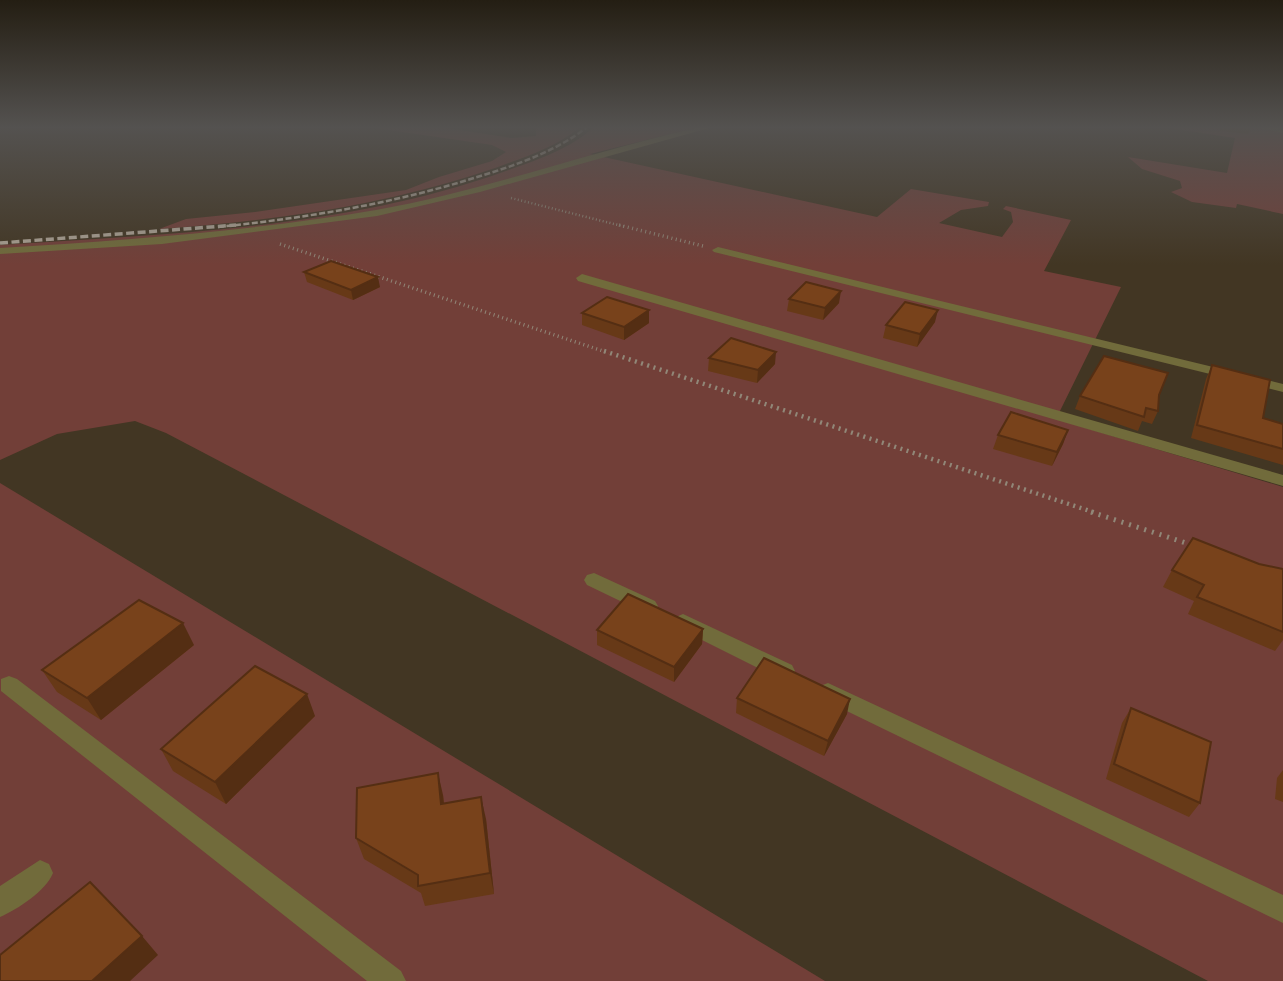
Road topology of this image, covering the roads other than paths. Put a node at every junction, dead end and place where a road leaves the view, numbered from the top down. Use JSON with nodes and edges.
{"nodes":[{"id":1,"x":532,"y":174,"type":"edge"},
{"id":2,"x":718,"y":250,"type":"road end"},
{"id":3,"x":0,"y":251,"type":"edge"},
{"id":4,"x":582,"y":278,"type":"dead end"},
{"id":5,"x":1283,"y":388,"type":"edge"},
{"id":6,"x":1283,"y":481,"type":"edge"},
{"id":7,"x":594,"y":580,"type":"dead end"},
{"id":8,"x":9,"y":685,"type":"dead end"},
{"id":9,"x":40,"y":873,"type":"dead end"},
{"id":10,"x":0,"y":903,"type":"edge"},
{"id":11,"x":1283,"y":909,"type":"edge"},
{"id":12,"x":391,"y":981,"type":"edge"}],
"edges":[{"from":1,"to":3,"type":"street"},
{"from":2,"to":5,"type":"street"},
{"from":4,"to":6,"type":"street"},
{"from":7,"to":11,"type":"street"},
{"from":8,"to":12,"type":"street"},
{"from":9,"to":10,"type":"street"}]}
